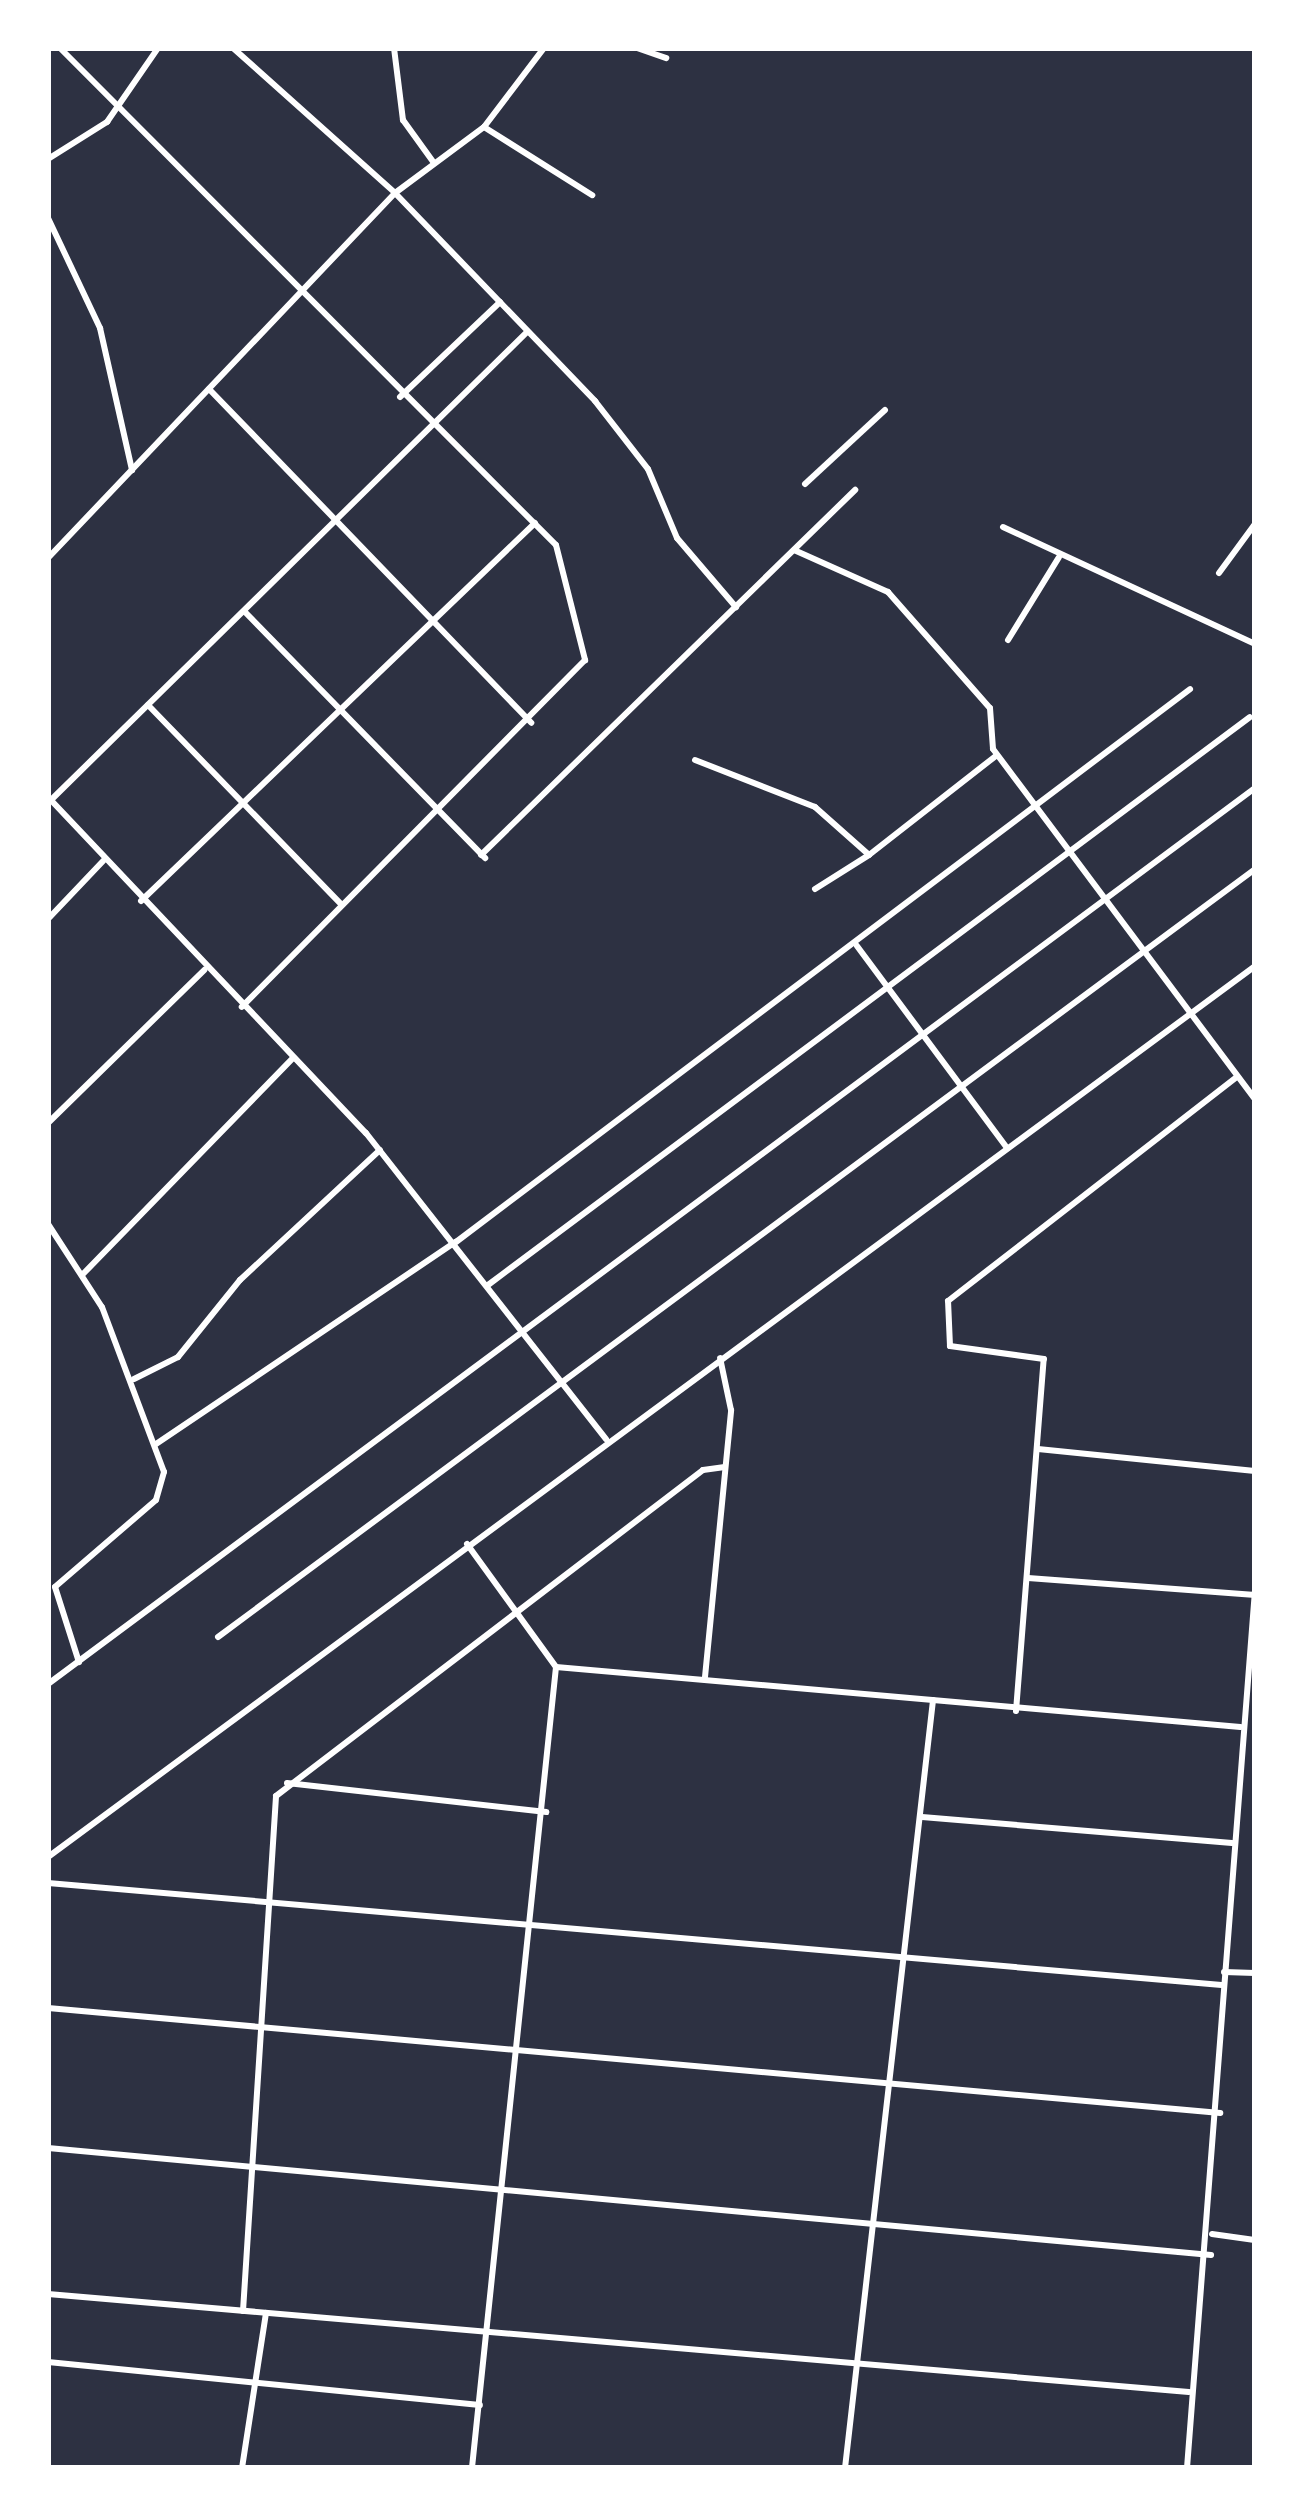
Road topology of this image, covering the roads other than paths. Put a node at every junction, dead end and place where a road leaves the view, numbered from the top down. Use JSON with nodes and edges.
{"nodes":[{"id":1,"x":60,"y":48,"type":"edge"},
{"id":2,"x":158,"y":48,"type":"edge"},
{"id":3,"x":232,"y":48,"type":"edge"},
{"id":4,"x":394,"y":48,"type":"edge"},
{"id":5,"x":544,"y":48,"type":"edge"},
{"id":6,"x":637,"y":48,"type":"edge"},
{"id":7,"x":666,"y":58,"type":"dead end"},
{"id":8,"x":115,"y":101,"type":"junction"},
{"id":9,"x":484,"y":127,"type":"junction"},
{"id":10,"x":48,"y":159,"type":"edge"},
{"id":11,"x":434,"y":164,"type":"junction"},
{"id":12,"x":395,"y":194,"type":"junction"},
{"id":13,"x":592,"y":195,"type":"dead end"},
{"id":14,"x":48,"y":218,"type":"edge"},
{"id":15,"x":303,"y":291,"type":"junction"},
{"id":16,"x":500,"y":302,"type":"junction"},
{"id":17,"x":527,"y":331,"type":"junction"},
{"id":18,"x":209,"y":389,"type":"junction"},
{"id":19,"x":400,"y":397,"type":"junction"},
{"id":20,"x":885,"y":410,"type":"dead end"},
{"id":21,"x":430,"y":425,"type":"junction"},
{"id":22,"x":132,"y":470,"type":"junction"},
{"id":23,"x":805,"y":484,"type":"dead end"},
{"id":24,"x":855,"y":490,"type":"dead end"},
{"id":25,"x":334,"y":522,"type":"junction"},
{"id":26,"x":535,"y":523,"type":"junction"},
{"id":27,"x":1255,"y":524,"type":"edge"},
{"id":28,"x":1003,"y":527,"type":"dead end"},
{"id":29,"x":794,"y":550,"type":"junction"},
{"id":30,"x":1059,"y":556,"type":"junction"},
{"id":31,"x":48,"y":558,"type":"edge"},
{"id":32,"x":1219,"y":573,"type":"dead end"},
{"id":33,"x":736,"y":608,"type":"junction"},
{"id":34,"x":245,"y":612,"type":"junction"},
{"id":35,"x":434,"y":621,"type":"junction"},
{"id":36,"x":1008,"y":640,"type":"dead end"},
{"id":37,"x":1255,"y":644,"type":"edge"},
{"id":38,"x":1190,"y":689,"type":"dead end"},
{"id":39,"x":148,"y":706,"type":"junction"},
{"id":40,"x":341,"y":709,"type":"junction"},
{"id":41,"x":1250,"y":717,"type":"dead end"},
{"id":42,"x":531,"y":723,"type":"junction"},
{"id":43,"x":997,"y":755,"type":"junction"},
{"id":44,"x":695,"y":760,"type":"dead end"},
{"id":45,"x":1255,"y":788,"type":"edge"},
{"id":46,"x":49,"y":799,"type":"edge"},
{"id":47,"x":1039,"y":801,"type":"junction"},
{"id":48,"x":245,"y":805,"type":"junction"},
{"id":49,"x":441,"y":812,"type":"junction"},
{"id":50,"x":1072,"y":852,"type":"junction"},
{"id":51,"x":869,"y":855,"type":"junction"},
{"id":52,"x":103,"y":861,"type":"junction"},
{"id":53,"x":1255,"y":869,"type":"edge"},
{"id":54,"x":815,"y":889,"type":"dead end"},
{"id":55,"x":141,"y":901,"type":"junction"},
{"id":56,"x":340,"y":904,"type":"junction"},
{"id":57,"x":1110,"y":905,"type":"junction"},
{"id":58,"x":48,"y":920,"type":"edge"},
{"id":59,"x":857,"y":946,"type":"junction"},
{"id":60,"x":1143,"y":951,"type":"junction"},
{"id":61,"x":1255,"y":966,"type":"edge"},
{"id":62,"x":205,"y":968,"type":"junction"},
{"id":63,"x":890,"y":993,"type":"junction"},
{"id":64,"x":242,"y":1007,"type":"junction"},
{"id":65,"x":1190,"y":1015,"type":"junction"},
{"id":66,"x":926,"y":1041,"type":"junction"},
{"id":67,"x":293,"y":1058,"type":"junction"},
{"id":68,"x":1237,"y":1077,"type":"junction"},
{"id":69,"x":962,"y":1089,"type":"junction"},
{"id":70,"x":1255,"y":1099,"type":"edge"},
{"id":71,"x":48,"y":1123,"type":"edge"},
{"id":72,"x":1007,"y":1148,"type":"junction"},
{"id":73,"x":380,"y":1150,"type":"junction"},
{"id":74,"x":49,"y":1228,"type":"edge"},
{"id":75,"x":456,"y":1242,"type":"junction"},
{"id":76,"x":83,"y":1274,"type":"junction"},
{"id":77,"x":488,"y":1285,"type":"junction"},
{"id":78,"x":525,"y":1332,"type":"junction"},
{"id":79,"x":720,"y":1358,"type":"junction"},
{"id":80,"x":134,"y":1379,"type":"junction"},
{"id":81,"x":563,"y":1384,"type":"junction"},
{"id":82,"x":606,"y":1439,"type":"junction"},
{"id":83,"x":156,"y":1444,"type":"junction"},
{"id":84,"x":1038,"y":1449,"type":"junction"},
{"id":85,"x":725,"y":1467,"type":"junction"},
{"id":86,"x":1255,"y":1471,"type":"edge"},
{"id":87,"x":466,"y":1544,"type":"junction"},
{"id":88,"x":61,"y":1578,"type":"junction"},
{"id":89,"x":1028,"y":1578,"type":"junction"},
{"id":90,"x":48,"y":1579,"type":"edge"},
{"id":91,"x":1255,"y":1594,"type":"edge"},
{"id":92,"x":517,"y":1607,"type":"junction"},
{"id":93,"x":218,"y":1637,"type":"dead end"},
{"id":94,"x":80,"y":1662,"type":"junction"},
{"id":95,"x":556,"y":1667,"type":"junction"},
{"id":96,"x":705,"y":1676,"type":"junction"},
{"id":97,"x":48,"y":1684,"type":"edge"},
{"id":98,"x":933,"y":1700,"type":"junction"},
{"id":99,"x":1016,"y":1711,"type":"junction"},
{"id":100,"x":1240,"y":1727,"type":"junction"},
{"id":101,"x":287,"y":1783,"type":"junction"},
{"id":102,"x":547,"y":1812,"type":"junction"},
{"id":103,"x":922,"y":1817,"type":"junction"},
{"id":104,"x":1232,"y":1843,"type":"junction"},
{"id":105,"x":48,"y":1857,"type":"edge"},
{"id":106,"x":48,"y":1883,"type":"edge"},
{"id":107,"x":262,"y":1906,"type":"junction"},
{"id":108,"x":536,"y":1925,"type":"junction"},
{"id":109,"x":905,"y":1958,"type":"junction"},
{"id":110,"x":1223,"y":1972,"type":"junction"},
{"id":111,"x":1255,"y":1973,"type":"edge"},
{"id":112,"x":1222,"y":1984,"type":"junction"},
{"id":113,"x":48,"y":2008,"type":"edge"},
{"id":114,"x":257,"y":2024,"type":"junction"},
{"id":115,"x":523,"y":2047,"type":"junction"},
{"id":116,"x":891,"y":2084,"type":"junction"},
{"id":117,"x":1220,"y":2114,"type":"junction"},
{"id":118,"x":48,"y":2148,"type":"edge"},
{"id":119,"x":254,"y":2168,"type":"junction"},
{"id":120,"x":508,"y":2191,"type":"junction"},
{"id":121,"x":874,"y":2230,"type":"junction"},
{"id":122,"x":1212,"y":2234,"type":"junction"},
{"id":123,"x":1255,"y":2240,"type":"edge"},
{"id":124,"x":1211,"y":2255,"type":"junction"},
{"id":125,"x":48,"y":2294,"type":"edge"},
{"id":126,"x":242,"y":2311,"type":"junction"},
{"id":127,"x":266,"y":2313,"type":"junction"},
{"id":128,"x":488,"y":2333,"type":"junction"},
{"id":129,"x":48,"y":2362,"type":"edge"},
{"id":130,"x":854,"y":2365,"type":"junction"},
{"id":131,"x":254,"y":2382,"type":"junction"},
{"id":132,"x":1189,"y":2392,"type":"junction"},
{"id":133,"x":480,"y":2405,"type":"junction"},
{"id":134,"x":242,"y":2468,"type":"edge"},
{"id":135,"x":472,"y":2468,"type":"edge"},
{"id":136,"x":845,"y":2468,"type":"edge"},
{"id":137,"x":1187,"y":2468,"type":"edge"}],
"edges":[{"from":1,"to":8,"type":"street"},
{"from":2,"to":8,"type":"street"},
{"from":3,"to":12,"type":"street"},
{"from":4,"to":11,"type":"street"},
{"from":5,"to":9,"type":"street"},
{"from":6,"to":7,"type":"street"},
{"from":8,"to":10,"type":"street"},
{"from":8,"to":15,"type":"street"},
{"from":9,"to":11,"type":"street"},
{"from":9,"to":13,"type":"street"},
{"from":11,"to":12,"type":"street"},
{"from":12,"to":15,"type":"street"},
{"from":12,"to":16,"type":"street"},
{"from":14,"to":22,"type":"street"},
{"from":15,"to":18,"type":"street"},
{"from":15,"to":19,"type":"street"},
{"from":16,"to":17,"type":"street"},
{"from":16,"to":19,"type":"street"},
{"from":17,"to":21,"type":"street"},
{"from":17,"to":33,"type":"street"},
{"from":18,"to":22,"type":"street"},
{"from":18,"to":25,"type":"street"},
{"from":19,"to":21,"type":"street"},
{"from":20,"to":23,"type":"street"},
{"from":21,"to":25,"type":"street"},
{"from":21,"to":26,"type":"street"},
{"from":22,"to":31,"type":"street"},
{"from":24,"to":29,"type":"street"},
{"from":25,"to":34,"type":"street"},
{"from":25,"to":35,"type":"street"},
{"from":26,"to":35,"type":"street"},
{"from":26,"to":42,"type":"street"},
{"from":27,"to":32,"type":"street"},
{"from":28,"to":30,"type":"street"},
{"from":29,"to":33,"type":"street"},
{"from":29,"to":43,"type":"street"},
{"from":30,"to":36,"type":"street"},
{"from":30,"to":37,"type":"street"},
{"from":33,"to":49,"type":"street"},
{"from":34,"to":39,"type":"street"},
{"from":34,"to":40,"type":"street"},
{"from":35,"to":40,"type":"street"},
{"from":35,"to":42,"type":"street"},
{"from":38,"to":47,"type":"street"},
{"from":39,"to":46,"type":"street"},
{"from":39,"to":48,"type":"street"},
{"from":40,"to":48,"type":"street"},
{"from":40,"to":49,"type":"street"},
{"from":41,"to":50,"type":"street"},
{"from":42,"to":49,"type":"street"},
{"from":43,"to":47,"type":"street"},
{"from":43,"to":51,"type":"street"},
{"from":44,"to":51,"type":"street"},
{"from":45,"to":57,"type":"street"},
{"from":46,"to":52,"type":"street"},
{"from":47,"to":50,"type":"street"},
{"from":47,"to":59,"type":"street"},
{"from":48,"to":55,"type":"street"},
{"from":48,"to":56,"type":"street"},
{"from":49,"to":56,"type":"street"},
{"from":50,"to":57,"type":"street"},
{"from":50,"to":63,"type":"street"},
{"from":51,"to":54,"type":"street"},
{"from":52,"to":55,"type":"street"},
{"from":52,"to":58,"type":"street"},
{"from":53,"to":60,"type":"street"},
{"from":55,"to":62,"type":"street"},
{"from":56,"to":64,"type":"street"},
{"from":57,"to":60,"type":"street"},
{"from":57,"to":66,"type":"street"},
{"from":59,"to":63,"type":"street"},
{"from":59,"to":75,"type":"street"},
{"from":60,"to":65,"type":"street"},
{"from":60,"to":69,"type":"street"},
{"from":61,"to":65,"type":"street"},
{"from":62,"to":64,"type":"street"},
{"from":62,"to":71,"type":"street"},
{"from":63,"to":66,"type":"street"},
{"from":63,"to":77,"type":"street"},
{"from":64,"to":67,"type":"street"},
{"from":65,"to":68,"type":"street"},
{"from":65,"to":72,"type":"street"},
{"from":66,"to":69,"type":"street"},
{"from":66,"to":78,"type":"street"},
{"from":67,"to":73,"type":"street"},
{"from":67,"to":76,"type":"street"},
{"from":68,"to":70,"type":"street"},
{"from":68,"to":84,"type":"street"},
{"from":69,"to":72,"type":"street"},
{"from":69,"to":81,"type":"street"},
{"from":72,"to":79,"type":"street"},
{"from":73,"to":75,"type":"street"},
{"from":73,"to":80,"type":"street"},
{"from":74,"to":76,"type":"street"},
{"from":75,"to":77,"type":"street"},
{"from":75,"to":83,"type":"street"},
{"from":76,"to":80,"type":"street"},
{"from":77,"to":78,"type":"street"},
{"from":78,"to":81,"type":"street"},
{"from":78,"to":94,"type":"street"},
{"from":79,"to":82,"type":"street"},
{"from":79,"to":85,"type":"street"},
{"from":80,"to":83,"type":"street"},
{"from":81,"to":82,"type":"street"},
{"from":81,"to":93,"type":"street"},
{"from":82,"to":87,"type":"street"},
{"from":83,"to":88,"type":"street"},
{"from":84,"to":86,"type":"street"},
{"from":84,"to":89,"type":"street"},
{"from":85,"to":92,"type":"street"},
{"from":85,"to":96,"type":"street"},
{"from":87,"to":92,"type":"street"},
{"from":87,"to":105,"type":"street"},
{"from":88,"to":90,"type":"street"},
{"from":88,"to":94,"type":"street"},
{"from":89,"to":91,"type":"street"},
{"from":89,"to":99,"type":"street"},
{"from":91,"to":100,"type":"street"},
{"from":92,"to":95,"type":"street"},
{"from":92,"to":101,"type":"street"},
{"from":94,"to":97,"type":"street"},
{"from":95,"to":96,"type":"street"},
{"from":95,"to":102,"type":"street"},
{"from":96,"to":98,"type":"street"},
{"from":98,"to":99,"type":"street"},
{"from":98,"to":103,"type":"street"},
{"from":99,"to":100,"type":"street"},
{"from":100,"to":104,"type":"street"},
{"from":101,"to":102,"type":"street"},
{"from":101,"to":107,"type":"street"},
{"from":102,"to":108,"type":"street"},
{"from":103,"to":104,"type":"street"},
{"from":103,"to":109,"type":"street"},
{"from":104,"to":110,"type":"street"},
{"from":106,"to":107,"type":"street"},
{"from":107,"to":108,"type":"street"},
{"from":107,"to":114,"type":"street"},
{"from":108,"to":109,"type":"street"},
{"from":108,"to":115,"type":"street"},
{"from":109,"to":112,"type":"street"},
{"from":109,"to":116,"type":"street"},
{"from":110,"to":111,"type":"street"},
{"from":110,"to":112,"type":"street"},
{"from":112,"to":117,"type":"street"},
{"from":113,"to":114,"type":"street"},
{"from":114,"to":115,"type":"street"},
{"from":114,"to":119,"type":"street"},
{"from":115,"to":116,"type":"street"},
{"from":115,"to":120,"type":"street"},
{"from":116,"to":117,"type":"street"},
{"from":116,"to":121,"type":"street"},
{"from":117,"to":122,"type":"street"},
{"from":118,"to":119,"type":"street"},
{"from":119,"to":120,"type":"street"},
{"from":119,"to":126,"type":"street"},
{"from":120,"to":121,"type":"street"},
{"from":120,"to":128,"type":"street"},
{"from":121,"to":124,"type":"street"},
{"from":121,"to":130,"type":"street"},
{"from":122,"to":123,"type":"street"},
{"from":122,"to":124,"type":"street"},
{"from":124,"to":132,"type":"street"},
{"from":125,"to":126,"type":"street"},
{"from":126,"to":127,"type":"street"},
{"from":127,"to":128,"type":"street"},
{"from":127,"to":131,"type":"street"},
{"from":128,"to":130,"type":"street"},
{"from":128,"to":133,"type":"street"},
{"from":129,"to":131,"type":"street"},
{"from":130,"to":132,"type":"street"},
{"from":130,"to":136,"type":"street"},
{"from":131,"to":133,"type":"street"},
{"from":131,"to":134,"type":"street"},
{"from":132,"to":137,"type":"street"},
{"from":133,"to":135,"type":"street"}]}
